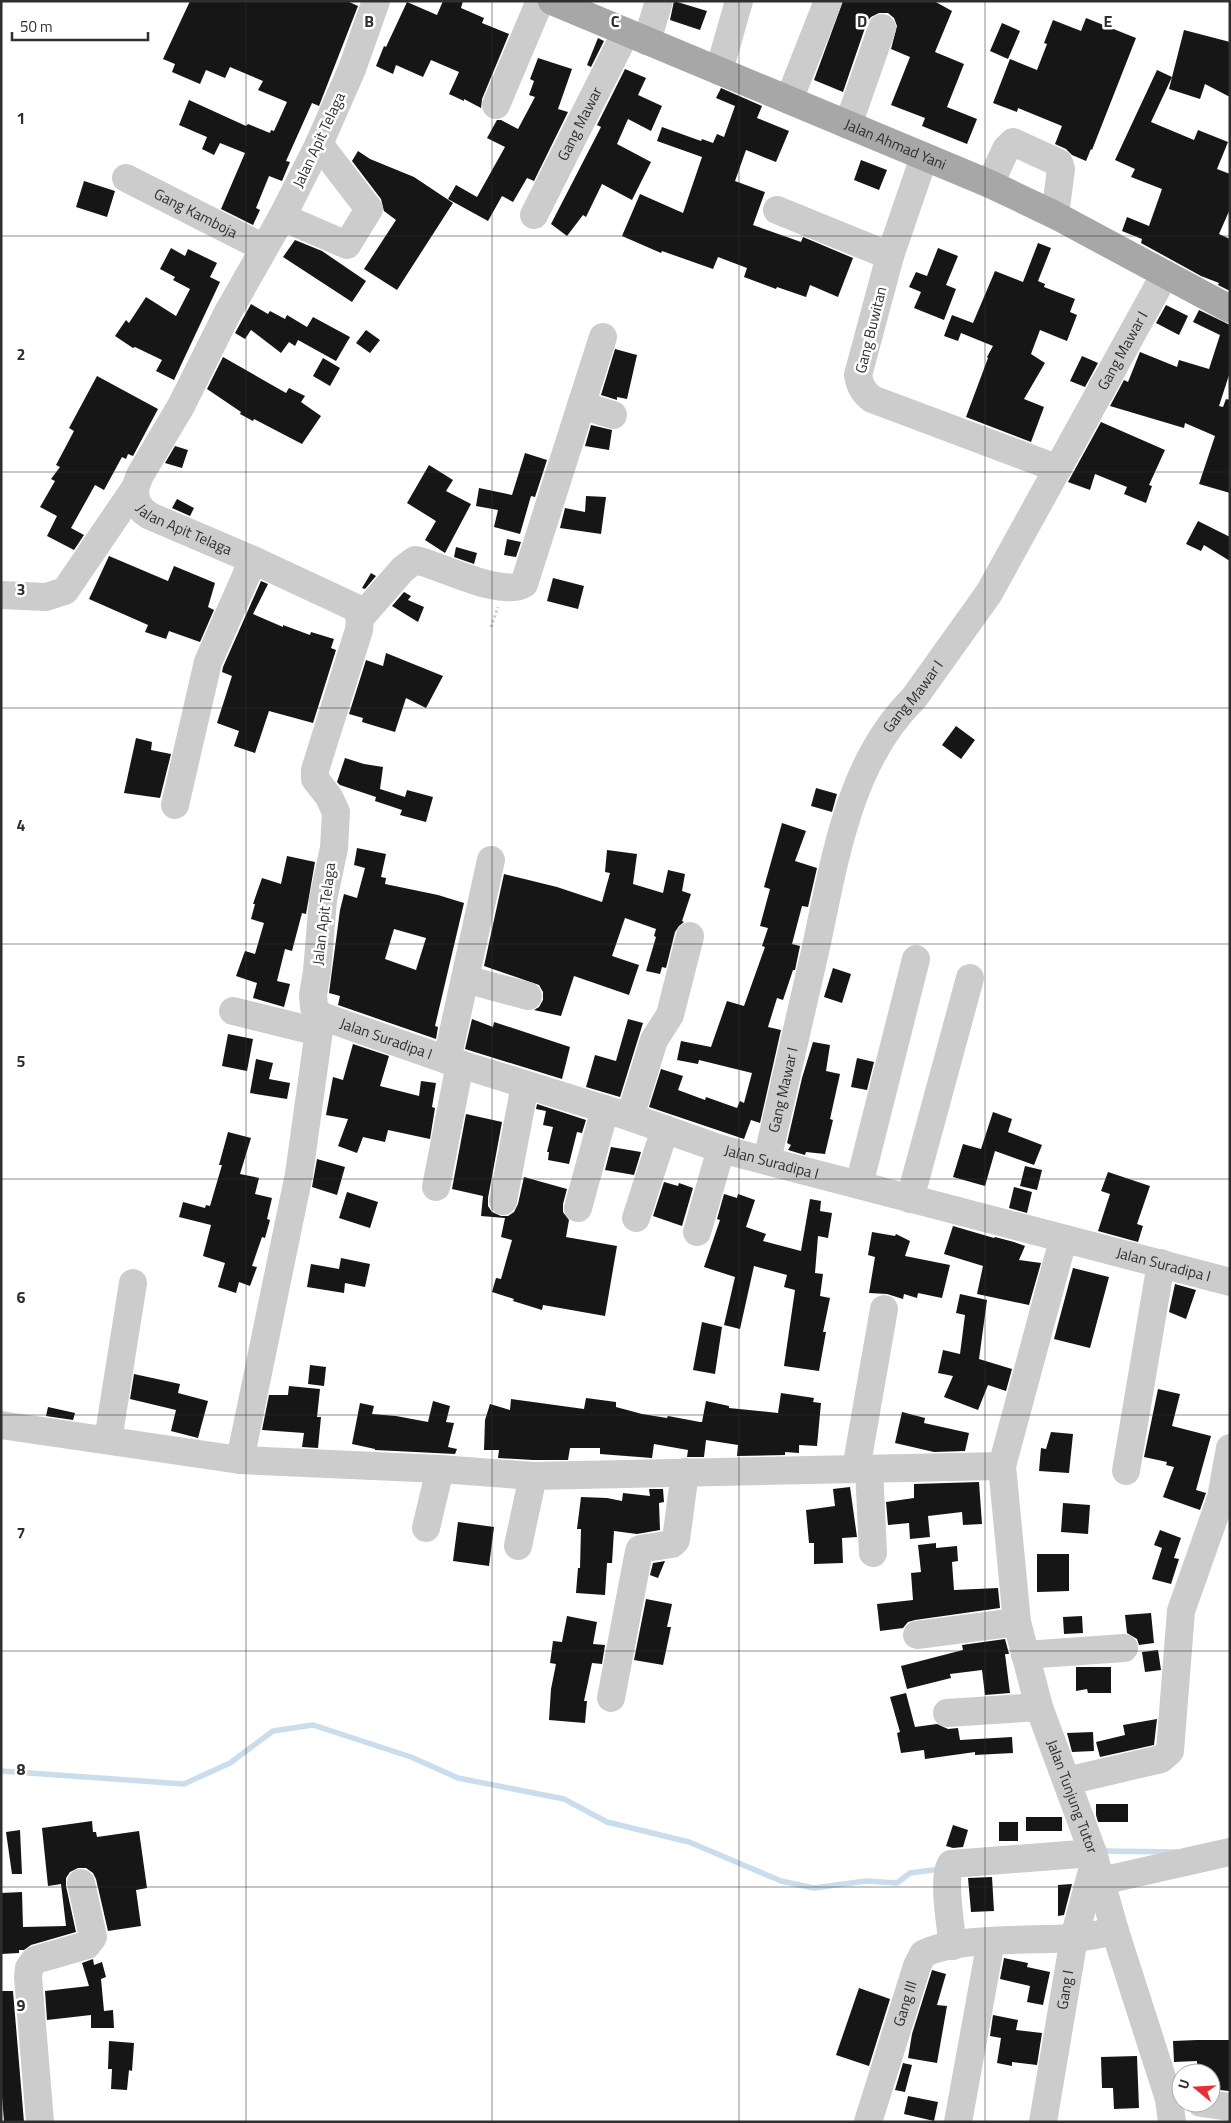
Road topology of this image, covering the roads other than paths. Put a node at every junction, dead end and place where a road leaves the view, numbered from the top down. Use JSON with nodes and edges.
{"nodes":[{"id":1,"x":376,"y":1,"type":"edge"},
{"id":2,"x":540,"y":1,"type":"edge"},
{"id":3,"x":552,"y":1,"type":"edge"},
{"id":4,"x":658,"y":1,"type":"edge"},
{"id":5,"x":739,"y":1,"type":"edge"},
{"id":6,"x":828,"y":1,"type":"edge"},
{"id":7,"x":882,"y":28,"type":"dead end"},
{"id":8,"x":637,"y":37,"type":"junction"},
{"id":9,"x":719,"y":71,"type":"junction"},
{"id":10,"x":789,"y":100,"type":"junction"},
{"id":11,"x":496,"y":105,"type":"dead end"},
{"id":12,"x":848,"y":125,"type":"junction"},
{"id":13,"x":320,"y":144,"type":"junction"},
{"id":14,"x":924,"y":157,"type":"junction"},
{"id":15,"x":126,"y":178,"type":"dead end"},
{"id":16,"x":990,"y":184,"type":"junction"},
{"id":17,"x":777,"y":210,"type":"dead end"},
{"id":18,"x":534,"y":214,"type":"dead end"},
{"id":19,"x":1055,"y":215,"type":"junction"},
{"id":20,"x":282,"y":217,"type":"junction"},
{"id":21,"x":264,"y":248,"type":"junction"},
{"id":22,"x":890,"y":256,"type":"junction"},
{"id":23,"x":1165,"y":274,"type":"junction"},
{"id":24,"x":1230,"y":309,"type":"edge"},
{"id":25,"x":603,"y":337,"type":"dead end"},
{"id":26,"x":582,"y":405,"type":"junction"},
{"id":27,"x":613,"y":415,"type":"dead end"},
{"id":28,"x":1056,"y":468,"type":"junction"},
{"id":29,"x":135,"y":488,"type":"junction"},
{"id":30,"x":253,"y":560,"type":"junction"},
{"id":31,"x":1,"y":595,"type":"edge"},
{"id":32,"x":360,"y":618,"type":"junction"},
{"id":33,"x":175,"y":805,"type":"dead end"},
{"id":34,"x":491,"y":860,"type":"dead end"},
{"id":35,"x":690,"y":936,"type":"dead end"},
{"id":36,"x":916,"y":959,"type":"dead end"},
{"id":37,"x":970,"y":978,"type":"dead end"},
{"id":38,"x":466,"y":979,"type":"junction"},
{"id":39,"x":528,"y":996,"type":"dead end"},
{"id":40,"x":233,"y":1011,"type":"dead end"},
{"id":41,"x":320,"y":1024,"type":"junction"},
{"id":42,"x":454,"y":1062,"type":"junction"},
{"id":43,"x":525,"y":1084,"type":"junction"},
{"id":44,"x":617,"y":1113,"type":"junction"},
{"id":45,"x":665,"y":1129,"type":"junction"},
{"id":46,"x":721,"y":1149,"type":"junction"},
{"id":47,"x":767,"y":1160,"type":"junction"},
{"id":48,"x":859,"y":1185,"type":"junction"},
{"id":49,"x":436,"y":1187,"type":"dead end"},
{"id":50,"x":910,"y":1199,"type":"junction"},
{"id":51,"x":503,"y":1201,"type":"dead end"},
{"id":52,"x":578,"y":1208,"type":"dead end"},
{"id":53,"x":636,"y":1218,"type":"dead end"},
{"id":54,"x":697,"y":1232,"type":"dead end"},
{"id":55,"x":1062,"y":1240,"type":"junction"},
{"id":56,"x":1161,"y":1263,"type":"junction"},
{"id":57,"x":1230,"y":1282,"type":"edge"},
{"id":58,"x":133,"y":1283,"type":"dead end"},
{"id":59,"x":884,"y":1309,"type":"dead end"},
{"id":60,"x":1,"y":1425,"type":"edge"},
{"id":61,"x":108,"y":1440,"type":"junction"},
{"id":62,"x":1230,"y":1448,"type":"edge"},
{"id":63,"x":240,"y":1460,"type":"junction"},
{"id":64,"x":1002,"y":1466,"type":"junction"},
{"id":65,"x":440,"y":1469,"type":"junction"},
{"id":66,"x":862,"y":1469,"type":"junction"},
{"id":67,"x":1126,"y":1471,"type":"dead end"},
{"id":68,"x":685,"y":1472,"type":"junction"},
{"id":69,"x":533,"y":1476,"type":"junction"},
{"id":70,"x":426,"y":1528,"type":"dead end"},
{"id":71,"x":518,"y":1546,"type":"dead end"},
{"id":72,"x":873,"y":1554,"type":"dead end"},
{"id":73,"x":1017,"y":1622,"type":"junction"},
{"id":74,"x":917,"y":1635,"type":"dead end"},
{"id":75,"x":1124,"y":1648,"type":"dead end"},
{"id":76,"x":1025,"y":1655,"type":"junction"},
{"id":77,"x":611,"y":1698,"type":"dead end"},
{"id":78,"x":1038,"y":1707,"type":"junction"},
{"id":79,"x":947,"y":1713,"type":"dead end"},
{"id":80,"x":1067,"y":1781,"type":"junction"},
{"id":81,"x":1230,"y":1852,"type":"edge"},
{"id":82,"x":1096,"y":1865,"type":"junction"},
{"id":83,"x":82,"y":1883,"type":"dead end"},
{"id":84,"x":1115,"y":1931,"type":"junction"},
{"id":85,"x":1074,"y":1938,"type":"junction"},
{"id":86,"x":991,"y":1941,"type":"junction"},
{"id":87,"x":953,"y":1946,"type":"junction"},
{"id":88,"x":1171,"y":2098,"type":"edge"},
{"id":89,"x":40,"y":2122,"type":"edge"},
{"id":90,"x":868,"y":2122,"type":"edge"},
{"id":91,"x":958,"y":2122,"type":"edge"},
{"id":92,"x":1043,"y":2122,"type":"edge"}],
"edges":[{"from":1,"to":13,"type":"street","name":"Jalan Apit Telaga"},
{"from":2,"to":11,"type":"street"},
{"from":3,"to":8,"type":"main road","name":"Jalan Ahmad Yani"},
{"from":4,"to":8,"type":"street","name":"Gang Mawar"},
{"from":5,"to":9,"type":"street"},
{"from":6,"to":10,"type":"street"},
{"from":7,"to":12,"type":"street"},
{"from":8,"to":9,"type":"main road","name":"Jalan Ahmad Yani"},
{"from":8,"to":18,"type":"street","name":"Gang Mawar"},
{"from":9,"to":10,"type":"main road","name":"Jalan Ahmad Yani"},
{"from":10,"to":12,"type":"main road","name":"Jalan Ahmad Yani"},
{"from":12,"to":14,"type":"main road","name":"Jalan Ahmad Yani"},
{"from":13,"to":20,"type":"street","name":"Jalan Apit Telaga"},
{"from":13,"to":20,"type":"street"},
{"from":14,"to":16,"type":"main road","name":"Jalan Ahmad Yani"},
{"from":14,"to":22,"type":"street","name":"Gang Buwitan"},
{"from":15,"to":21,"type":"street","name":"Gang Kamboja"},
{"from":16,"to":19,"type":"main road","name":"Jalan Ahmad Yani"},
{"from":16,"to":19,"type":"street"},
{"from":17,"to":22,"type":"street"},
{"from":19,"to":23,"type":"main road","name":"Jalan Ahmad Yani"},
{"from":20,"to":21,"type":"street","name":"Jalan Apit Telaga"},
{"from":21,"to":29,"type":"street","name":"Jalan Apit Telaga"},
{"from":22,"to":28,"type":"street","name":"Gang Buwitan"},
{"from":23,"to":24,"type":"main road","name":"Jalan Ahmad Yani"},
{"from":23,"to":28,"type":"street","name":"Gang Mawar I"},
{"from":25,"to":26,"type":"street"},
{"from":26,"to":27,"type":"street"},
{"from":26,"to":32,"type":"street"},
{"from":28,"to":47,"type":"street","name":"Gang Mawar I"},
{"from":29,"to":30,"type":"street","name":"Jalan Apit Telaga"},
{"from":29,"to":31,"type":"street"},
{"from":30,"to":32,"type":"street","name":"Jalan Apit Telaga"},
{"from":30,"to":33,"type":"street"},
{"from":32,"to":41,"type":"street","name":"Jalan Apit Telaga"},
{"from":34,"to":38,"type":"street"},
{"from":35,"to":44,"type":"street"},
{"from":36,"to":48,"type":"street"},
{"from":37,"to":50,"type":"street"},
{"from":38,"to":39,"type":"street"},
{"from":38,"to":42,"type":"street"},
{"from":40,"to":41,"type":"street","name":"Jalan Suradipa I"},
{"from":41,"to":42,"type":"street","name":"Jalan Suradipa I"},
{"from":41,"to":63,"type":"street"},
{"from":42,"to":43,"type":"street","name":"Jalan Suradipa I"},
{"from":42,"to":49,"type":"street"},
{"from":43,"to":44,"type":"street","name":"Jalan Suradipa I"},
{"from":43,"to":51,"type":"street"},
{"from":44,"to":45,"type":"street","name":"Jalan Suradipa I"},
{"from":44,"to":52,"type":"street"},
{"from":45,"to":46,"type":"street","name":"Jalan Suradipa I"},
{"from":45,"to":53,"type":"street"},
{"from":46,"to":47,"type":"street","name":"Jalan Suradipa I"},
{"from":46,"to":54,"type":"street"},
{"from":47,"to":48,"type":"street","name":"Jalan Suradipa I"},
{"from":48,"to":50,"type":"street","name":"Jalan Suradipa I"},
{"from":50,"to":55,"type":"street","name":"Jalan Suradipa I"},
{"from":55,"to":56,"type":"street","name":"Jalan Suradipa I"},
{"from":55,"to":64,"type":"street"},
{"from":56,"to":57,"type":"street","name":"Jalan Suradipa I"},
{"from":56,"to":67,"type":"street"},
{"from":58,"to":61,"type":"street"},
{"from":59,"to":66,"type":"street"},
{"from":60,"to":61,"type":"street"},
{"from":61,"to":63,"type":"street"},
{"from":62,"to":80,"type":"street"},
{"from":63,"to":65,"type":"street"},
{"from":64,"to":66,"type":"street"},
{"from":64,"to":73,"type":"street","name":"Jalan Tunjung Tutor"},
{"from":65,"to":69,"type":"street"},
{"from":65,"to":70,"type":"street"},
{"from":66,"to":68,"type":"street"},
{"from":66,"to":72,"type":"street"},
{"from":68,"to":69,"type":"street"},
{"from":68,"to":77,"type":"street"},
{"from":69,"to":71,"type":"street"},
{"from":73,"to":74,"type":"street"},
{"from":73,"to":76,"type":"street","name":"Jalan Tunjung Tutor"},
{"from":75,"to":76,"type":"street"},
{"from":76,"to":78,"type":"street","name":"Jalan Tunjung Tutor"},
{"from":78,"to":79,"type":"street"},
{"from":78,"to":80,"type":"street","name":"Jalan Tunjung Tutor"},
{"from":80,"to":82,"type":"street","name":"Jalan Tunjung Tutor"},
{"from":81,"to":82,"type":"street"},
{"from":82,"to":84,"type":"street","name":"Jalan Tunjung Tutor"},
{"from":82,"to":85,"type":"street","name":"Gang I"},
{"from":82,"to":87,"type":"street"},
{"from":83,"to":89,"type":"street"},
{"from":84,"to":85,"type":"street","name":"Gang III"},
{"from":84,"to":88,"type":"street","name":"Jalan Tunjung Tutor"},
{"from":85,"to":86,"type":"street","name":"Gang III"},
{"from":85,"to":92,"type":"street","name":"Gang I"},
{"from":86,"to":87,"type":"street","name":"Gang III"},
{"from":86,"to":91,"type":"street"},
{"from":87,"to":90,"type":"street","name":"Gang III"}]}
